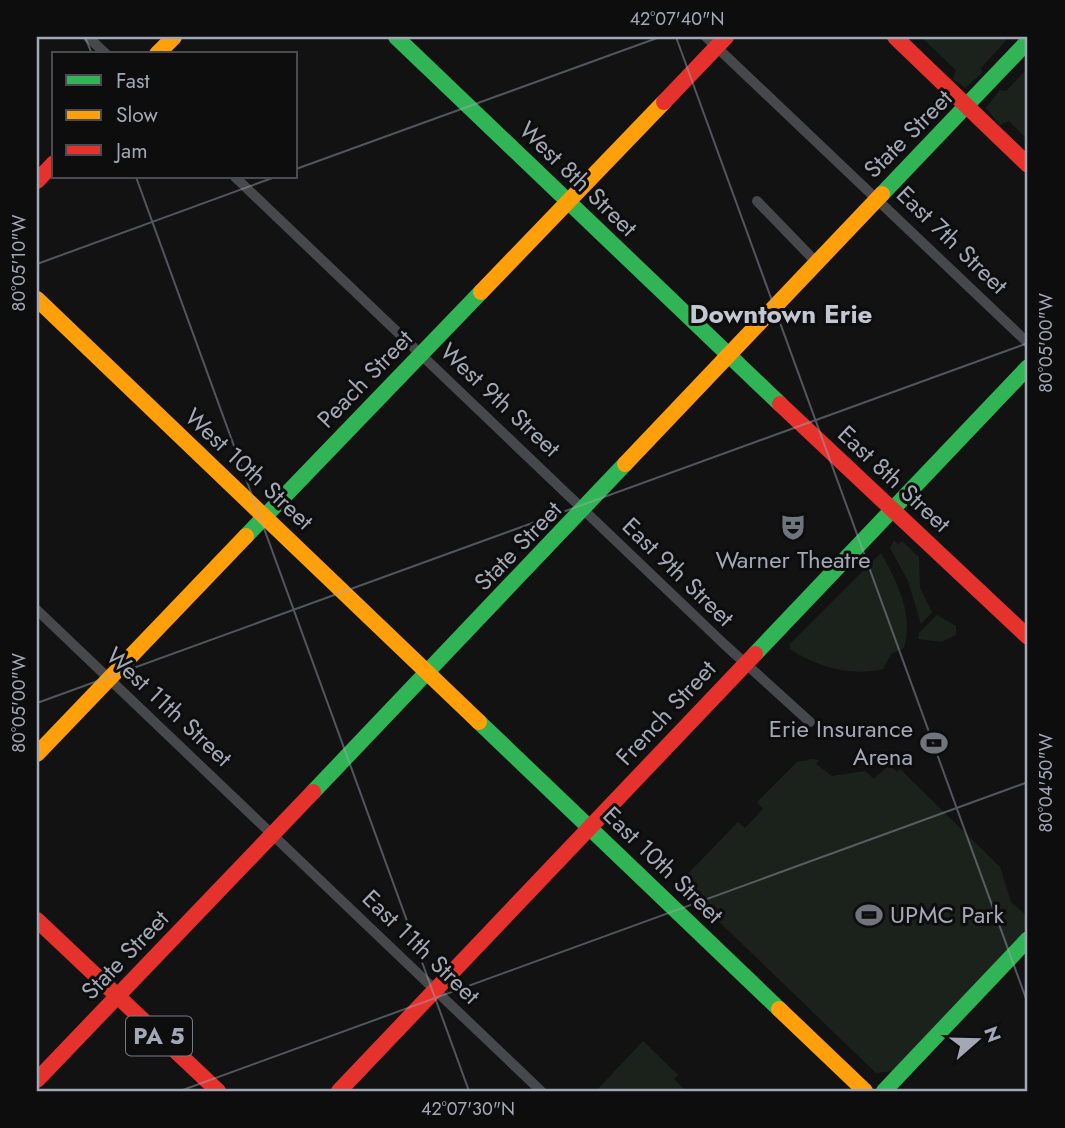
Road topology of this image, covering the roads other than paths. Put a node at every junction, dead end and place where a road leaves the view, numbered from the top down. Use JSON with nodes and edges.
{"nodes":[{"id":1,"x":88,"y":37,"type":"edge"},
{"id":2,"x":174,"y":37,"type":"edge"},
{"id":3,"x":396,"y":37,"type":"edge"},
{"id":4,"x":895,"y":37,"type":"edge"},
{"id":5,"x":716,"y":40,"type":"edge"},
{"id":6,"x":1028,"y":41,"type":"edge"},
{"id":7,"x":104,"y":52,"type":"edge"},
{"id":8,"x":159,"y":52,"type":"edge"},
{"id":9,"x":968,"y":106,"type":"junction"},
{"id":10,"x":52,"y":165,"type":"edge"},
{"id":11,"x":1028,"y":165,"type":"edge"},
{"id":12,"x":235,"y":178,"type":"edge"},
{"id":13,"x":37,"y":181,"type":"edge"},
{"id":14,"x":877,"y":197,"type":"junction"},
{"id":15,"x":567,"y":200,"type":"junction"},
{"id":16,"x":757,"y":201,"type":"dead end"},
{"id":17,"x":816,"y":262,"type":"junction"},
{"id":18,"x":37,"y":299,"type":"edge"},
{"id":19,"x":1028,"y":343,"type":"edge"},
{"id":20,"x":420,"y":354,"type":"junction"},
{"id":21,"x":728,"y":355,"type":"junction"},
{"id":22,"x":1028,"y":367,"type":"edge"},
{"id":23,"x":893,"y":509,"type":"junction"},
{"id":24,"x":584,"y":510,"type":"junction"},
{"id":25,"x":266,"y":516,"type":"junction"},
{"id":26,"x":37,"y":610,"type":"edge"},
{"id":27,"x":1028,"y":637,"type":"edge"},
{"id":28,"x":746,"y":662,"type":"junction"},
{"id":29,"x":428,"y":672,"type":"junction"},
{"id":30,"x":108,"y":679,"type":"junction"},
{"id":31,"x":810,"y":722,"type":"dead end"},
{"id":32,"x":37,"y":754,"type":"edge"},
{"id":33,"x":590,"y":826,"type":"junction"},
{"id":34,"x":272,"y":833,"type":"junction"},
{"id":35,"x":37,"y":919,"type":"edge"},
{"id":36,"x":1028,"y":939,"type":"edge"},
{"id":37,"x":435,"y":990,"type":"junction"},
{"id":38,"x":117,"y":996,"type":"junction"},
{"id":39,"x":37,"y":1080,"type":"edge"},
{"id":40,"x":218,"y":1091,"type":"edge"},
{"id":41,"x":339,"y":1091,"type":"edge"},
{"id":42,"x":541,"y":1091,"type":"edge"},
{"id":43,"x":865,"y":1091,"type":"edge"},
{"id":44,"x":884,"y":1091,"type":"edge"}],
"edges":[{"from":1,"to":7,"type":"street"},
{"from":2,"to":8,"type":"main road"},
{"from":3,"to":15,"type":"main road","name":"West 8th Street"},
{"from":4,"to":9,"type":"main road"},
{"from":5,"to":14,"type":"street","name":"East 7th Street"},
{"from":5,"to":15,"type":"main road","name":"Peach Street"},
{"from":6,"to":9,"type":"main road","name":"State Street"},
{"from":9,"to":11,"type":"main road"},
{"from":9,"to":14,"type":"main road","name":"State Street"},
{"from":10,"to":13,"type":"main road"},
{"from":12,"to":20,"type":"street","name":"West 9th Street"},
{"from":14,"to":17,"type":"main road","name":"State Street"},
{"from":14,"to":19,"type":"street","name":"East 7th Street"},
{"from":15,"to":20,"type":"main road","name":"Peach Street"},
{"from":15,"to":21,"type":"main road","name":"West 8th Street"},
{"from":16,"to":17,"type":"street"},
{"from":17,"to":21,"type":"main road","name":"State Street"},
{"from":18,"to":25,"type":"main road","name":"West 10th Street"},
{"from":20,"to":24,"type":"street","name":"West 9th Street"},
{"from":20,"to":25,"type":"main road","name":"Peach Street"},
{"from":21,"to":23,"type":"main road","name":"East 8th Street"},
{"from":21,"to":24,"type":"main road","name":"State Street"},
{"from":22,"to":23,"type":"main road","name":"French Street"},
{"from":23,"to":27,"type":"main road","name":"East 8th Street"},
{"from":23,"to":28,"type":"main road","name":"French Street"},
{"from":24,"to":28,"type":"street","name":"East 9th Street"},
{"from":24,"to":29,"type":"main road","name":"State Street"},
{"from":25,"to":29,"type":"main road","name":"West 10th Street"},
{"from":25,"to":30,"type":"main road","name":"Peach Street"},
{"from":26,"to":30,"type":"street","name":"West 11th Street"},
{"from":28,"to":31,"type":"street","name":"East 9th Street"},
{"from":28,"to":33,"type":"main road","name":"French Street"},
{"from":29,"to":33,"type":"main road","name":"East 10th Street"},
{"from":29,"to":34,"type":"main road","name":"State Street"},
{"from":30,"to":32,"type":"main road","name":"Peach Street"},
{"from":30,"to":34,"type":"street","name":"West 11th Street"},
{"from":33,"to":37,"type":"main road","name":"French Street"},
{"from":33,"to":43,"type":"main road","name":"East 10th Street"},
{"from":34,"to":37,"type":"street","name":"East 11th Street"},
{"from":34,"to":38,"type":"main road","name":"State Street"},
{"from":35,"to":38,"type":"main road","number":"PA 5"},
{"from":36,"to":44,"type":"main road"},
{"from":37,"to":41,"type":"main road","name":"French Street"},
{"from":37,"to":42,"type":"street","name":"East 11th Street"},
{"from":38,"to":39,"type":"main road","name":"State Street"},
{"from":38,"to":40,"type":"main road","number":"PA 5"}]}
